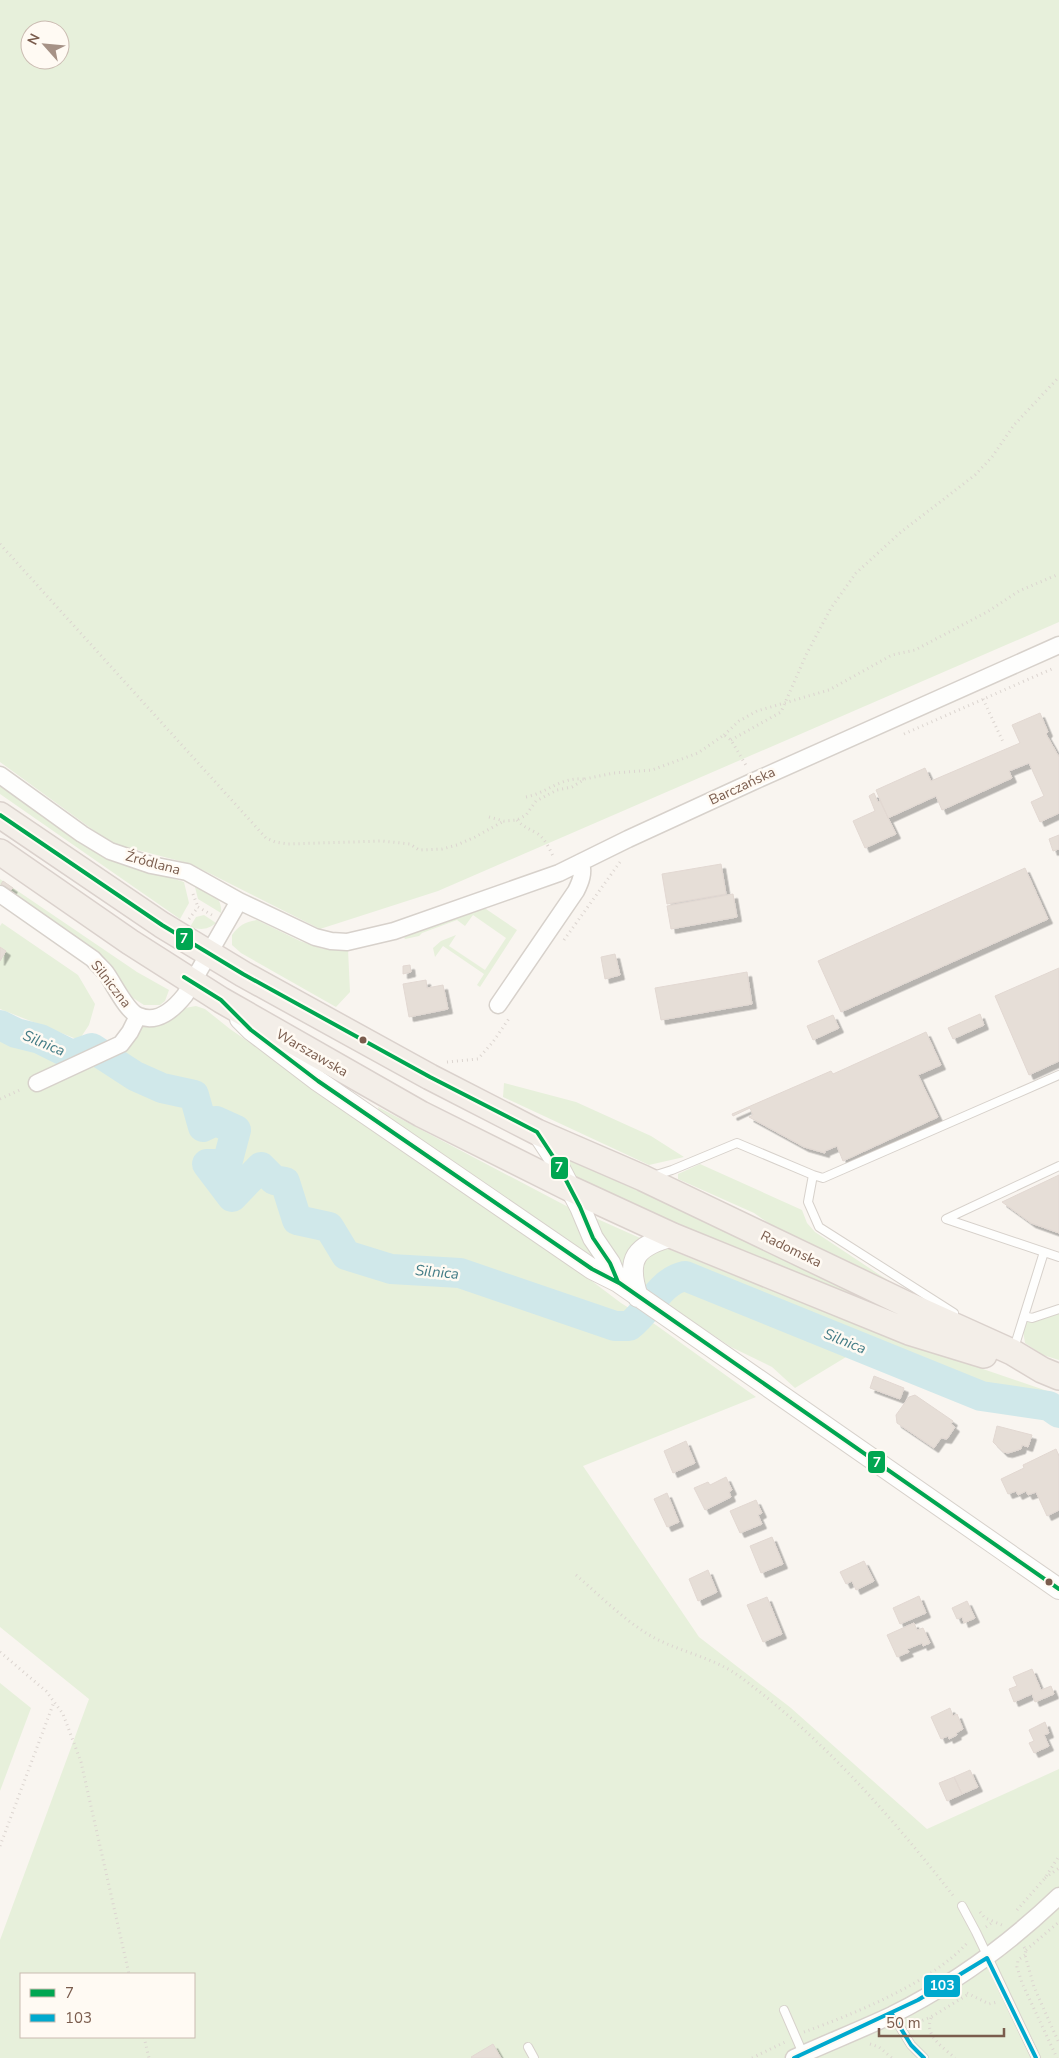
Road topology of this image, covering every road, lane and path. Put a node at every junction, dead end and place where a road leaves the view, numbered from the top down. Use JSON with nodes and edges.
{"nodes":[{"id":1,"x":1059,"y":377,"type":"edge"},
{"id":2,"x":0,"y":544,"type":"edge"},
{"id":3,"x":1059,"y":574,"type":"edge"},
{"id":4,"x":1059,"y":645,"type":"edge"},
{"id":5,"x":1054,"y":668,"type":"dead end"},
{"id":6,"x":785,"y":702,"type":"junction"},
{"id":7,"x":986,"y":705,"type":"dead end"},
{"id":8,"x":903,"y":734,"type":"dead end"},
{"id":9,"x":724,"y":735,"type":"junction"},
{"id":10,"x":731,"y":740,"type":"junction"},
{"id":11,"x":1004,"y":744,"type":"dead end"},
{"id":12,"x":0,"y":776,"type":"edge"},
{"id":13,"x":585,"y":779,"type":"junction"},
{"id":14,"x":752,"y":782,"type":"junction"},
{"id":15,"x":526,"y":797,"type":"dead end"},
{"id":16,"x":0,"y":815,"type":"edge"},
{"id":17,"x":489,"y":817,"type":"dead end"},
{"id":18,"x":517,"y":820,"type":"junction"},
{"id":19,"x":504,"y":821,"type":"junction"},
{"id":20,"x":0,"y":852,"type":"edge"},
{"id":21,"x":624,"y":859,"type":"dead end"},
{"id":22,"x":555,"y":861,"type":"dead end"},
{"id":23,"x":581,"y":862,"type":"junction"},
{"id":24,"x":0,"y":894,"type":"edge"},
{"id":25,"x":238,"y":901,"type":"junction"},
{"id":26,"x":590,"y":903,"type":"dead end"},
{"id":27,"x":219,"y":919,"type":"dead end"},
{"id":28,"x":184,"y":927,"type":"dead end"},
{"id":29,"x":315,"y":937,"type":"joint"},
{"id":30,"x":208,"y":953,"type":"junction"},
{"id":31,"x":192,"y":982,"type":"junction"},
{"id":32,"x":221,"y":1000,"type":"junction"},
{"id":33,"x":498,"y":1005,"type":"dead end"},
{"id":34,"x":138,"y":1016,"type":"junction"},
{"id":35,"x":478,"y":1059,"type":"dead end"},
{"id":36,"x":451,"y":1062,"type":"dead end"},
{"id":37,"x":1059,"y":1074,"type":"edge"},
{"id":38,"x":36,"y":1083,"type":"joint"},
{"id":39,"x":0,"y":1099,"type":"edge"},
{"id":40,"x":537,"y":1132,"type":"junction"},
{"id":41,"x":1059,"y":1166,"type":"edge"},
{"id":42,"x":814,"y":1175,"type":"junction"},
{"id":43,"x":643,"y":1178,"type":"junction"},
{"id":44,"x":571,"y":1189,"type":"junction"},
{"id":45,"x":673,"y":1236,"type":"junction"},
{"id":46,"x":1044,"y":1252,"type":"junction"},
{"id":47,"x":1059,"y":1257,"type":"edge"},
{"id":48,"x":618,"y":1282,"type":"junction"},
{"id":49,"x":638,"y":1296,"type":"junction"},
{"id":50,"x":1059,"y":1309,"type":"edge"},
{"id":51,"x":1024,"y":1316,"type":"junction"},
{"id":52,"x":964,"y":1319,"type":"dead end"},
{"id":53,"x":972,"y":1324,"type":"dead end"},
{"id":54,"x":1008,"y":1350,"type":"junction"},
{"id":55,"x":1051,"y":1373,"type":"edge"},
{"id":56,"x":576,"y":1576,"type":"dead end"},
{"id":57,"x":1059,"y":1589,"type":"edge"},
{"id":58,"x":0,"y":1652,"type":"edge"},
{"id":59,"x":54,"y":1702,"type":"junction"},
{"id":60,"x":0,"y":1846,"type":"edge"},
{"id":61,"x":1059,"y":1856,"type":"edge"},
{"id":62,"x":1059,"y":1868,"type":"edge"},
{"id":63,"x":1045,"y":1878,"type":"junction"},
{"id":64,"x":1059,"y":1896,"type":"edge"},
{"id":65,"x":962,"y":1906,"type":"joint"},
{"id":66,"x":1014,"y":1913,"type":"dead end"},
{"id":67,"x":1009,"y":1919,"type":"dead end"},
{"id":68,"x":993,"y":1922,"type":"dead end"},
{"id":69,"x":1059,"y":1922,"type":"edge"},
{"id":70,"x":1003,"y":1926,"type":"dead end"},
{"id":71,"x":976,"y":1932,"type":"junction"},
{"id":72,"x":1026,"y":1952,"type":"junction"},
{"id":73,"x":987,"y":1958,"type":"junction"},
{"id":74,"x":129,"y":1973,"type":"edge"},
{"id":75,"x":1025,"y":1990,"type":"junction"},
{"id":76,"x":1017,"y":1994,"type":"dead end"},
{"id":77,"x":967,"y":1995,"type":"dead end"},
{"id":78,"x":1000,"y":2002,"type":"dead end"},
{"id":79,"x":784,"y":2010,"type":"dead end"},
{"id":80,"x":892,"y":2014,"type":"junction"},
{"id":81,"x":931,"y":2017,"type":"dead end"},
{"id":82,"x":795,"y":2036,"type":"junction"},
{"id":83,"x":144,"y":2038,"type":"edge"},
{"id":84,"x":1059,"y":2042,"type":"edge"},
{"id":85,"x":870,"y":2044,"type":"dead end"},
{"id":86,"x":528,"y":2047,"type":"dead end"},
{"id":87,"x":801,"y":2057,"type":"edge"},
{"id":88,"x":148,"y":2058,"type":"edge"},
{"id":89,"x":534,"y":2058,"type":"edge"},
{"id":90,"x":752,"y":2058,"type":"edge"},
{"id":91,"x":892,"y":2058,"type":"edge"},
{"id":92,"x":924,"y":2058,"type":"edge"},
{"id":93,"x":955,"y":2058,"type":"edge"},
{"id":94,"x":1036,"y":2058,"type":"edge"},
{"id":95,"x":1057,"y":2058,"type":"edge"}],
"edges":[{"from":1,"to":6,"type":"path"},
{"from":2,"to":19,"type":"path"},
{"from":3,"to":6,"type":"path"},
{"from":4,"to":14,"type":"street","name":"Barczańska"},
{"from":5,"to":8,"type":"path"},
{"from":6,"to":9,"type":"path"},
{"from":6,"to":10,"type":"path"},
{"from":7,"to":11,"type":"path"},
{"from":9,"to":10,"type":"path"},
{"from":9,"to":13,"type":"path"},
{"from":10,"to":14,"type":"path"},
{"from":12,"to":25,"type":"street","name":"Źródlana"},
{"from":13,"to":15,"type":"path"},
{"from":13,"to":18,"type":"path"},
{"from":14,"to":23,"type":"street","name":"Barczańska"},
{"from":16,"to":30,"type":"main road"},
{"from":17,"to":19,"type":"path"},
{"from":18,"to":19,"type":"path"},
{"from":18,"to":22,"type":"path"},
{"from":20,"to":31,"type":"main road"},
{"from":21,"to":26,"type":"path"},
{"from":23,"to":29,"type":"street","name":"Barczańska"},
{"from":23,"to":33,"type":"street"},
{"from":24,"to":34,"type":"street","name":"Silniczna"},
{"from":25,"to":29,"type":"street","name":"Źródlana"},
{"from":25,"to":30,"type":"street","name":"Silniczna"},
{"from":27,"to":28,"type":"path"},
{"from":30,"to":31,"type":"street","name":"Silniczna"},
{"from":30,"to":40,"type":"main road"},
{"from":31,"to":32,"type":"main road"},
{"from":31,"to":34,"type":"street","name":"Silniczna"},
{"from":32,"to":44,"type":"main road","name":"Warszawska"},
{"from":32,"to":48,"type":"street","name":"Warszawska"},
{"from":34,"to":38,"type":"street"},
{"from":35,"to":36,"type":"path"},
{"from":37,"to":42,"type":"lane"},
{"from":38,"to":39,"type":"path"},
{"from":40,"to":43,"type":"main road","name":"Radomska"},
{"from":40,"to":44,"type":"street"},
{"from":41,"to":46,"type":"lane"},
{"from":42,"to":43,"type":"lane"},
{"from":42,"to":52,"type":"lane"},
{"from":43,"to":54,"type":"main road","name":"Radomska"},
{"from":44,"to":45,"type":"main road","name":"Warszawska"},
{"from":44,"to":48,"type":"street"},
{"from":45,"to":49,"type":"street"},
{"from":45,"to":55,"type":"main road","name":"Radomska"},
{"from":46,"to":47,"type":"lane"},
{"from":46,"to":51,"type":"lane"},
{"from":48,"to":49,"type":"street","name":"Warszawska"},
{"from":49,"to":57,"type":"street","name":"Warszawska"},
{"from":50,"to":51,"type":"lane"},
{"from":51,"to":54,"type":"lane"},
{"from":53,"to":54,"type":"lane"},
{"from":54,"to":55,"type":"main road","name":"Radomska"},
{"from":56,"to":65,"type":"path"},
{"from":58,"to":59,"type":"path"},
{"from":59,"to":60,"type":"path"},
{"from":59,"to":74,"type":"path"},
{"from":61,"to":63,"type":"path"},
{"from":62,"to":63,"type":"path"},
{"from":63,"to":66,"type":"path"},
{"from":64,"to":73,"type":"street"},
{"from":65,"to":71,"type":"lane"},
{"from":67,"to":70,"type":"path"},
{"from":68,"to":71,"type":"path"},
{"from":69,"to":72,"type":"path"},
{"from":71,"to":73,"type":"lane"},
{"from":71,"to":82,"type":"path"},
{"from":72,"to":75,"type":"path"},
{"from":72,"to":84,"type":"path"},
{"from":73,"to":80,"type":"street"},
{"from":73,"to":94,"type":"lane"},
{"from":75,"to":76,"type":"path"},
{"from":75,"to":95,"type":"path"},
{"from":77,"to":78,"type":"path"},
{"from":79,"to":82,"type":"lane"},
{"from":80,"to":87,"type":"street"},
{"from":80,"to":92,"type":"lane"},
{"from":81,"to":93,"type":"path"},
{"from":82,"to":87,"type":"lane"},
{"from":82,"to":90,"type":"path"},
{"from":83,"to":88,"type":"path"},
{"from":85,"to":91,"type":"path"},
{"from":86,"to":89,"type":"lane"}]}
